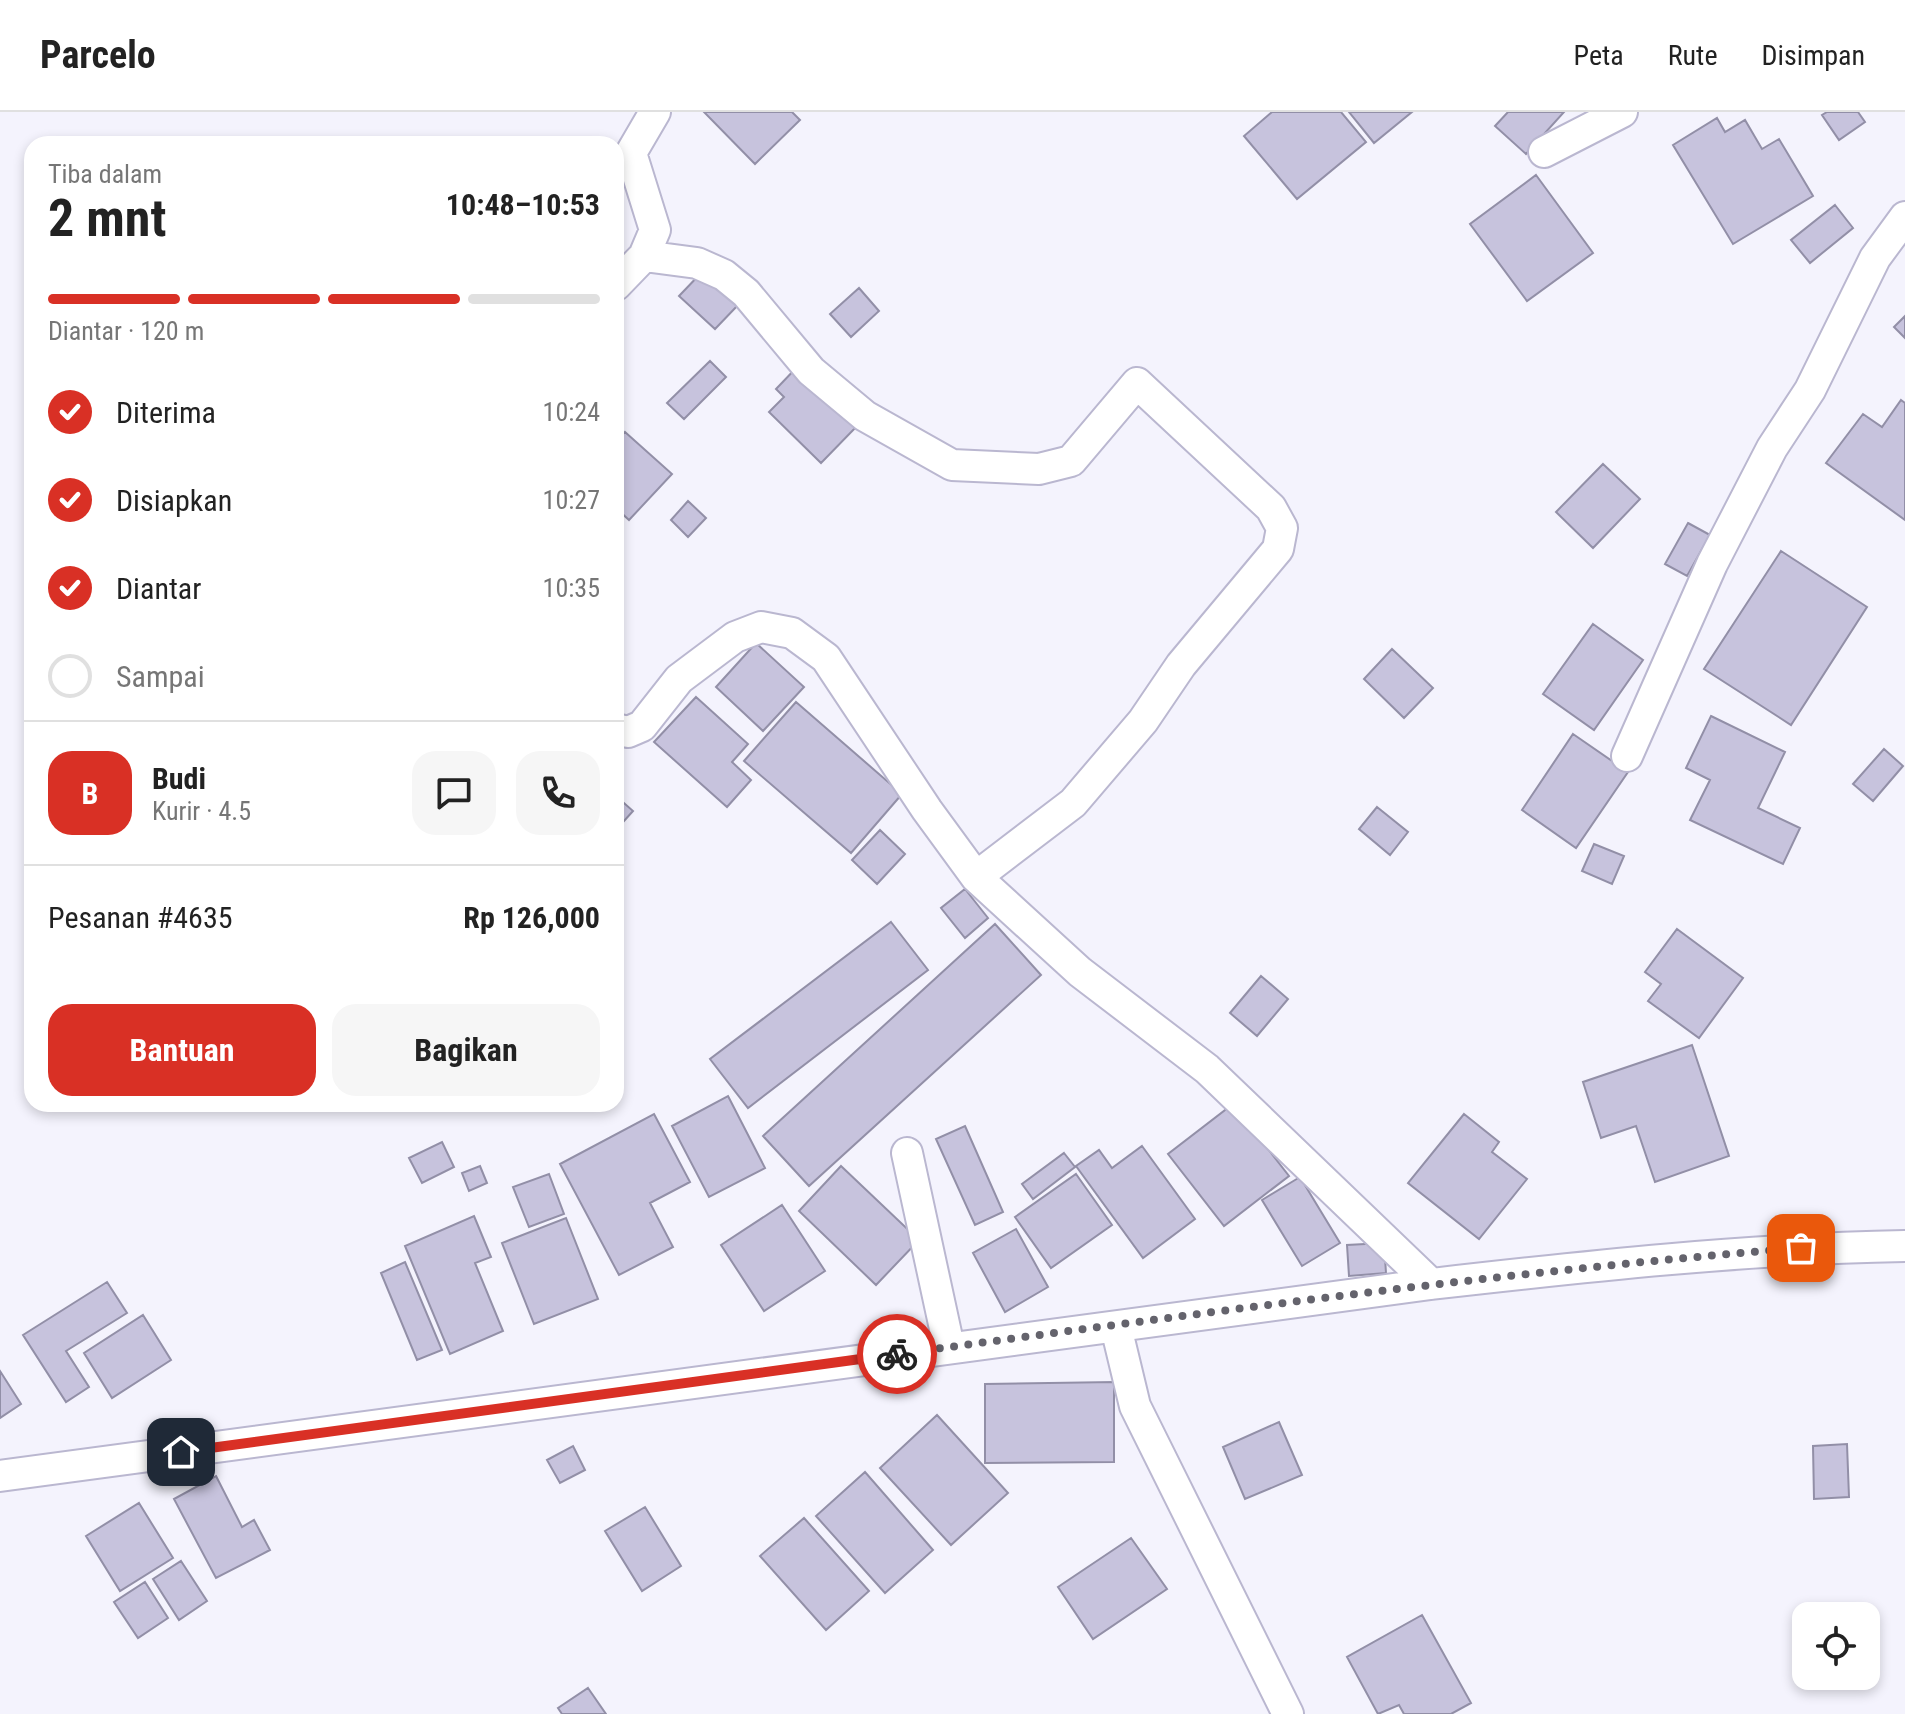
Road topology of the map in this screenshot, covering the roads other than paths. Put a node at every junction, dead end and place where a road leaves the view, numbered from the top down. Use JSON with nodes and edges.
{"nodes":[{"id":1,"x":655,"y":112,"type":"edge"},
{"id":2,"x":1622,"y":112,"type":"edge"},
{"id":3,"x":1544,"y":152,"type":"dead end"},
{"id":4,"x":1905,"y":217,"type":"edge"},
{"id":5,"x":644,"y":256,"type":"junction"},
{"id":6,"x":624,"y":277,"type":"edge"},
{"id":7,"x":624,"y":731,"type":"edge"},
{"id":8,"x":1627,"y":756,"type":"dead end"},
{"id":9,"x":976,"y":877,"type":"junction"},
{"id":10,"x":907,"y":1153,"type":"dead end"},
{"id":11,"x":1905,"y":1246,"type":"edge"},
{"id":12,"x":1431,"y":1284,"type":"junction"},
{"id":13,"x":1116,"y":1327,"type":"junction"},
{"id":14,"x":949,"y":1347,"type":"junction"},
{"id":15,"x":0,"y":1476,"type":"edge"},
{"id":16,"x":1288,"y":1714,"type":"edge"}],
"edges":[{"from":1,"to":5,"type":"street"},
{"from":2,"to":3,"type":"street"},
{"from":4,"to":8,"type":"street"},
{"from":5,"to":6,"type":"street"},
{"from":5,"to":9,"type":"street"},
{"from":7,"to":9,"type":"street"},
{"from":9,"to":12,"type":"street"},
{"from":10,"to":14,"type":"street"},
{"from":11,"to":12,"type":"street"},
{"from":12,"to":13,"type":"street"},
{"from":13,"to":14,"type":"street"},
{"from":13,"to":16,"type":"street"},
{"from":14,"to":15,"type":"street"}]}
